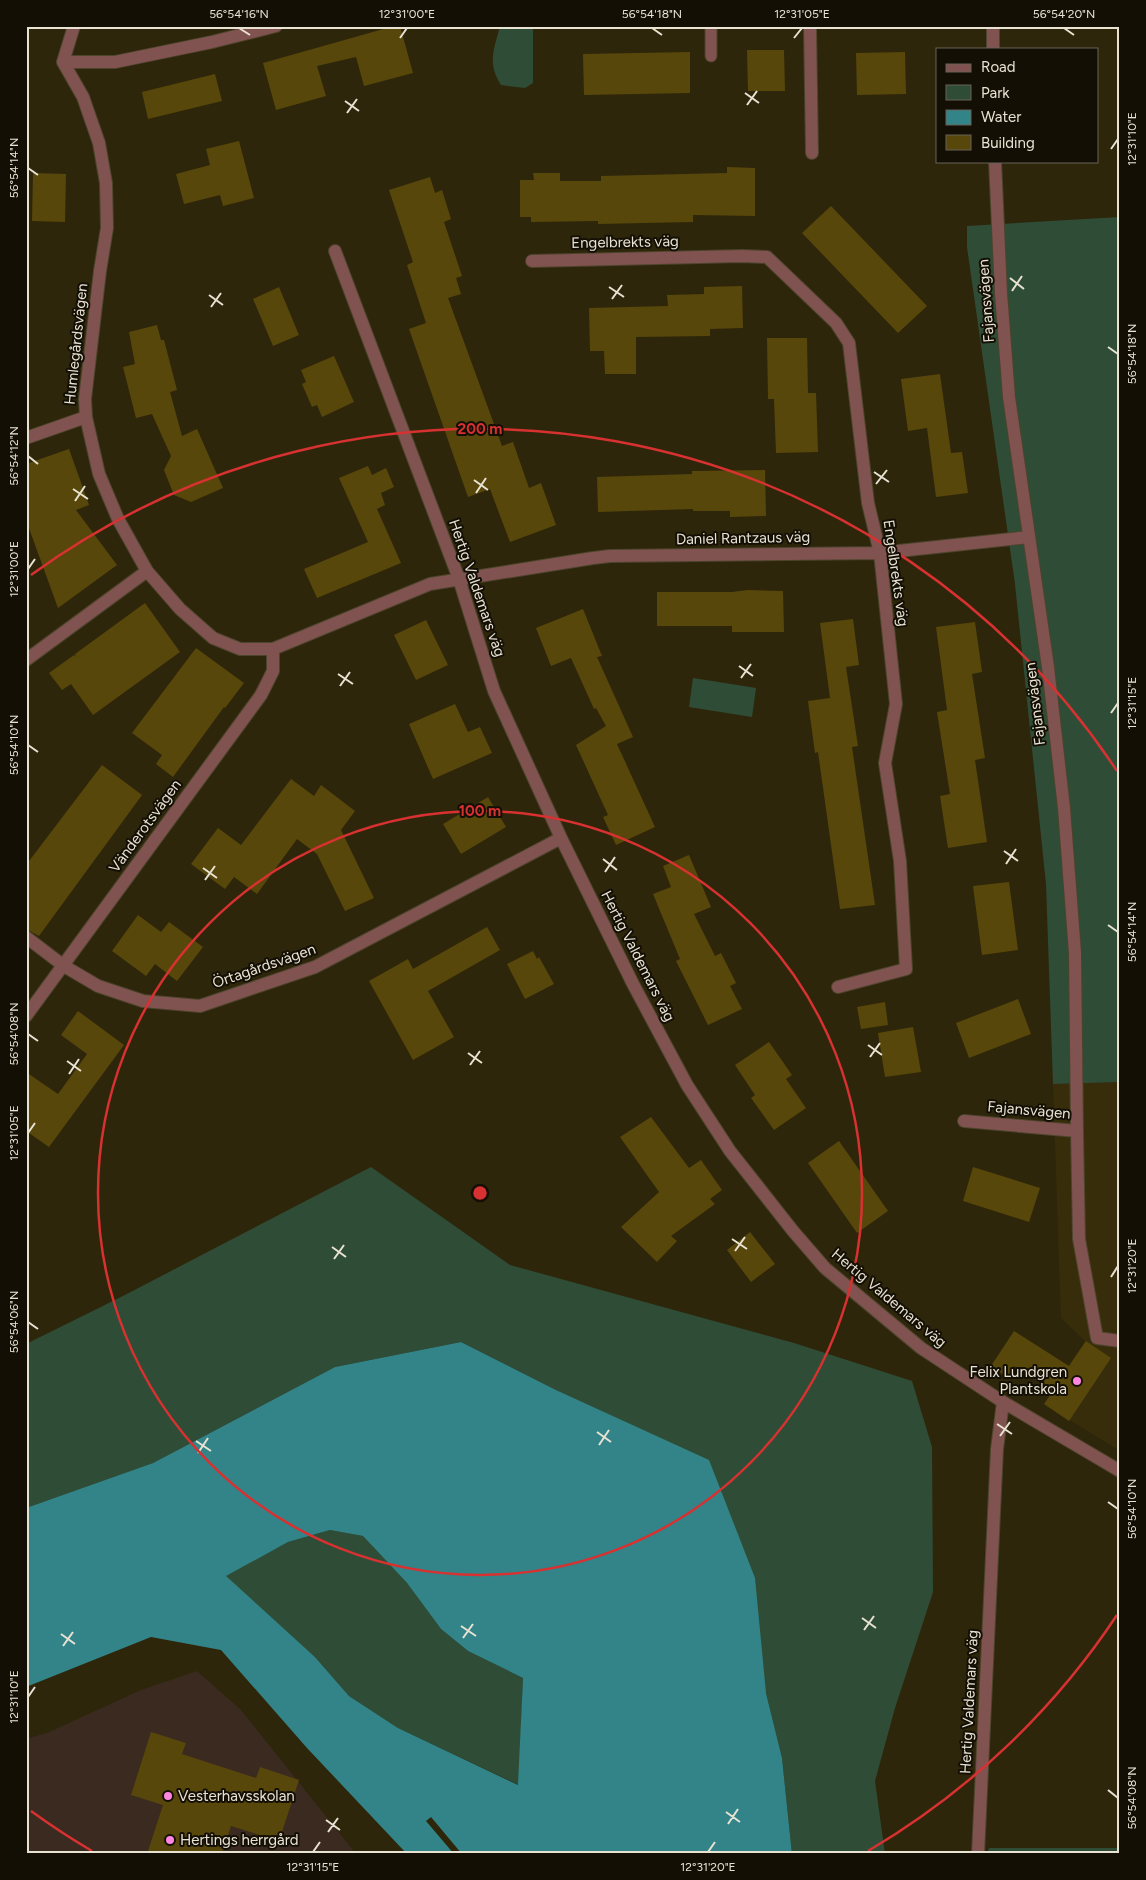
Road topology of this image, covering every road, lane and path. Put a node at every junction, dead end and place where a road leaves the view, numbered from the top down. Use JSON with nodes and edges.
{"nodes":[{"id":1,"x":74,"y":26,"type":"edge"},
{"id":2,"x":276,"y":26,"type":"edge"},
{"id":3,"x":711,"y":26,"type":"edge"},
{"id":4,"x":810,"y":26,"type":"edge"},
{"id":5,"x":993,"y":26,"type":"edge"},
{"id":6,"x":993,"y":48,"type":"edge"},
{"id":7,"x":711,"y":56,"type":"dead end"},
{"id":8,"x":63,"y":62,"type":"junction"},
{"id":9,"x":812,"y":153,"type":"dead end"},
{"id":10,"x":995,"y":162,"type":"edge"},
{"id":11,"x":335,"y":251,"type":"dead end"},
{"id":12,"x":532,"y":260,"type":"dead end"},
{"id":13,"x":86,"y":417,"type":"junction"},
{"id":14,"x":26,"y":438,"type":"edge"},
{"id":15,"x":1029,"y":537,"type":"junction"},
{"id":16,"x":880,"y":553,"type":"junction"},
{"id":17,"x":147,"y":571,"type":"junction"},
{"id":18,"x":459,"y":580,"type":"junction"},
{"id":19,"x":273,"y":649,"type":"junction"},
{"id":20,"x":26,"y":660,"type":"edge"},
{"id":21,"x":561,"y":838,"type":"junction"},
{"id":22,"x":26,"y":938,"type":"edge"},
{"id":23,"x":64,"y":966,"type":"junction"},
{"id":24,"x":838,"y":986,"type":"dead end"},
{"id":25,"x":26,"y":1016,"type":"edge"},
{"id":26,"x":964,"y":1121,"type":"dead end"},
{"id":27,"x":1077,"y":1131,"type":"junction"},
{"id":28,"x":1120,"y":1342,"type":"edge"},
{"id":29,"x":1003,"y":1402,"type":"junction"},
{"id":30,"x":1120,"y":1471,"type":"edge"},
{"id":31,"x":978,"y":1854,"type":"edge"}],
"edges":[{"from":1,"to":8,"type":"street"},
{"from":2,"to":8,"type":"street"},
{"from":3,"to":7,"type":"lane"},
{"from":4,"to":9,"type":"street"},
{"from":5,"to":6,"type":"street"},
{"from":8,"to":13,"type":"street","name":"Humlegårdsvägen"},
{"from":10,"to":15,"type":"street","name":"Fajansvägen"},
{"from":11,"to":18,"type":"street","name":"Hertig Valdemars väg"},
{"from":12,"to":16,"type":"street","name":"Engelbrekts väg"},
{"from":13,"to":14,"type":"street"},
{"from":13,"to":17,"type":"street","name":"Humlegårdsvägen"},
{"from":15,"to":16,"type":"street","name":"Daniel Rantzaus väg"},
{"from":15,"to":27,"type":"street","name":"Fajansvägen"},
{"from":16,"to":18,"type":"street","name":"Daniel Rantzaus väg"},
{"from":16,"to":24,"type":"street","name":"Engelbrekts väg"},
{"from":17,"to":19,"type":"street","name":"Humlegårdsvägen"},
{"from":17,"to":20,"type":"street"},
{"from":18,"to":19,"type":"street","name":"Humlegårdsvägen"},
{"from":18,"to":21,"type":"street","name":"Hertig Valdemars väg"},
{"from":19,"to":23,"type":"street","name":"Vänderotsvägen"},
{"from":21,"to":23,"type":"street","name":"Örtagårdsvägen"},
{"from":21,"to":29,"type":"street","name":"Hertig Valdemars väg"},
{"from":22,"to":23,"type":"street","name":"Örtagårdsvägen"},
{"from":23,"to":25,"type":"street","name":"Vänderotsvägen"},
{"from":26,"to":27,"type":"street","name":"Fajansvägen"},
{"from":27,"to":28,"type":"street"},
{"from":29,"to":30,"type":"street","name":"Hertig Valdemars väg"},
{"from":29,"to":31,"type":"street","name":"Hertig Valdemars väg"}]}
